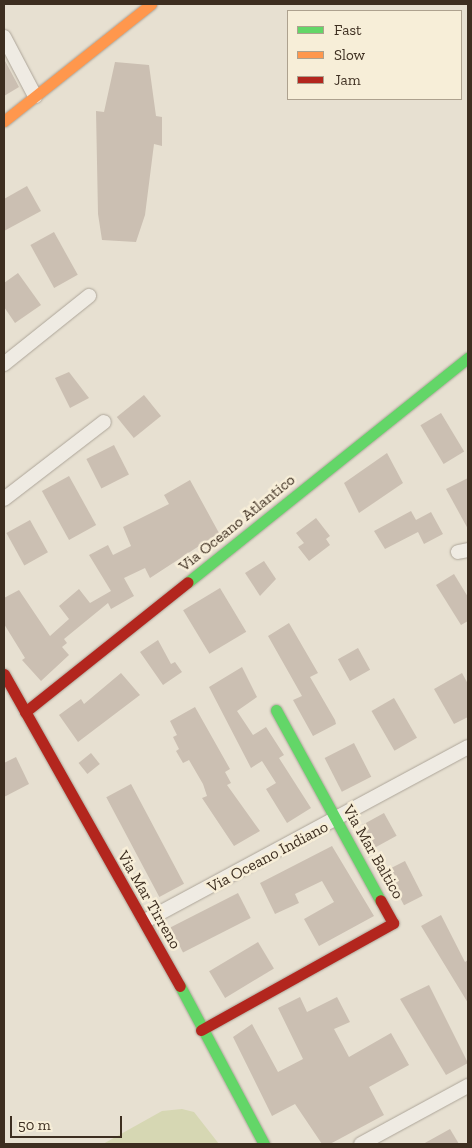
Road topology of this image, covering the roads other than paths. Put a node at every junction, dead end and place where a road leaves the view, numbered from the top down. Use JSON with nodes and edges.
{"nodes":[{"id":1,"x":151,"y":4,"type":"edge"},
{"id":2,"x":4,"y":37,"type":"edge"},
{"id":3,"x":35,"y":96,"type":"junction"},
{"id":4,"x":4,"y":121,"type":"edge"},
{"id":5,"x":89,"y":296,"type":"dead end"},
{"id":6,"x":468,"y":358,"type":"edge"},
{"id":7,"x":4,"y":364,"type":"edge"},
{"id":8,"x":104,"y":422,"type":"dead end"},
{"id":9,"x":4,"y":499,"type":"edge"},
{"id":10,"x":4,"y":674,"type":"edge"},
{"id":11,"x":276,"y":710,"type":"dead end"},
{"id":12,"x":24,"y":712,"type":"junction"},
{"id":13,"x":468,"y":747,"type":"edge"},
{"id":14,"x":336,"y":821,"type":"junction"},
{"id":15,"x":146,"y":921,"type":"junction"},
{"id":16,"x":201,"y":1030,"type":"junction"},
{"id":17,"x":468,"y":1086,"type":"edge"},
{"id":18,"x":264,"y":1144,"type":"edge"},
{"id":19,"x":361,"y":1144,"type":"edge"}],
"edges":[{"from":1,"to":3,"type":"street"},
{"from":2,"to":3,"type":"street"},
{"from":3,"to":4,"type":"street"},
{"from":5,"to":7,"type":"street"},
{"from":6,"to":12,"type":"street","name":"Via Oceano Atlantico"},
{"from":8,"to":9,"type":"street"},
{"from":10,"to":12,"type":"street","name":"Via Mar Tirreno"},
{"from":11,"to":14,"type":"street","name":"Via Mar Baltico"},
{"from":12,"to":15,"type":"street","name":"Via Mar Tirreno"},
{"from":13,"to":14,"type":"street","name":"Via Oceano Indiano"},
{"from":14,"to":15,"type":"street","name":"Via Oceano Indiano"},
{"from":14,"to":16,"type":"street","name":"Via Mar Baltico"},
{"from":15,"to":16,"type":"street","name":"Via Mar Tirreno"},
{"from":16,"to":18,"type":"street","name":"Via Mar Tirreno"},
{"from":17,"to":19,"type":"street"}]}
